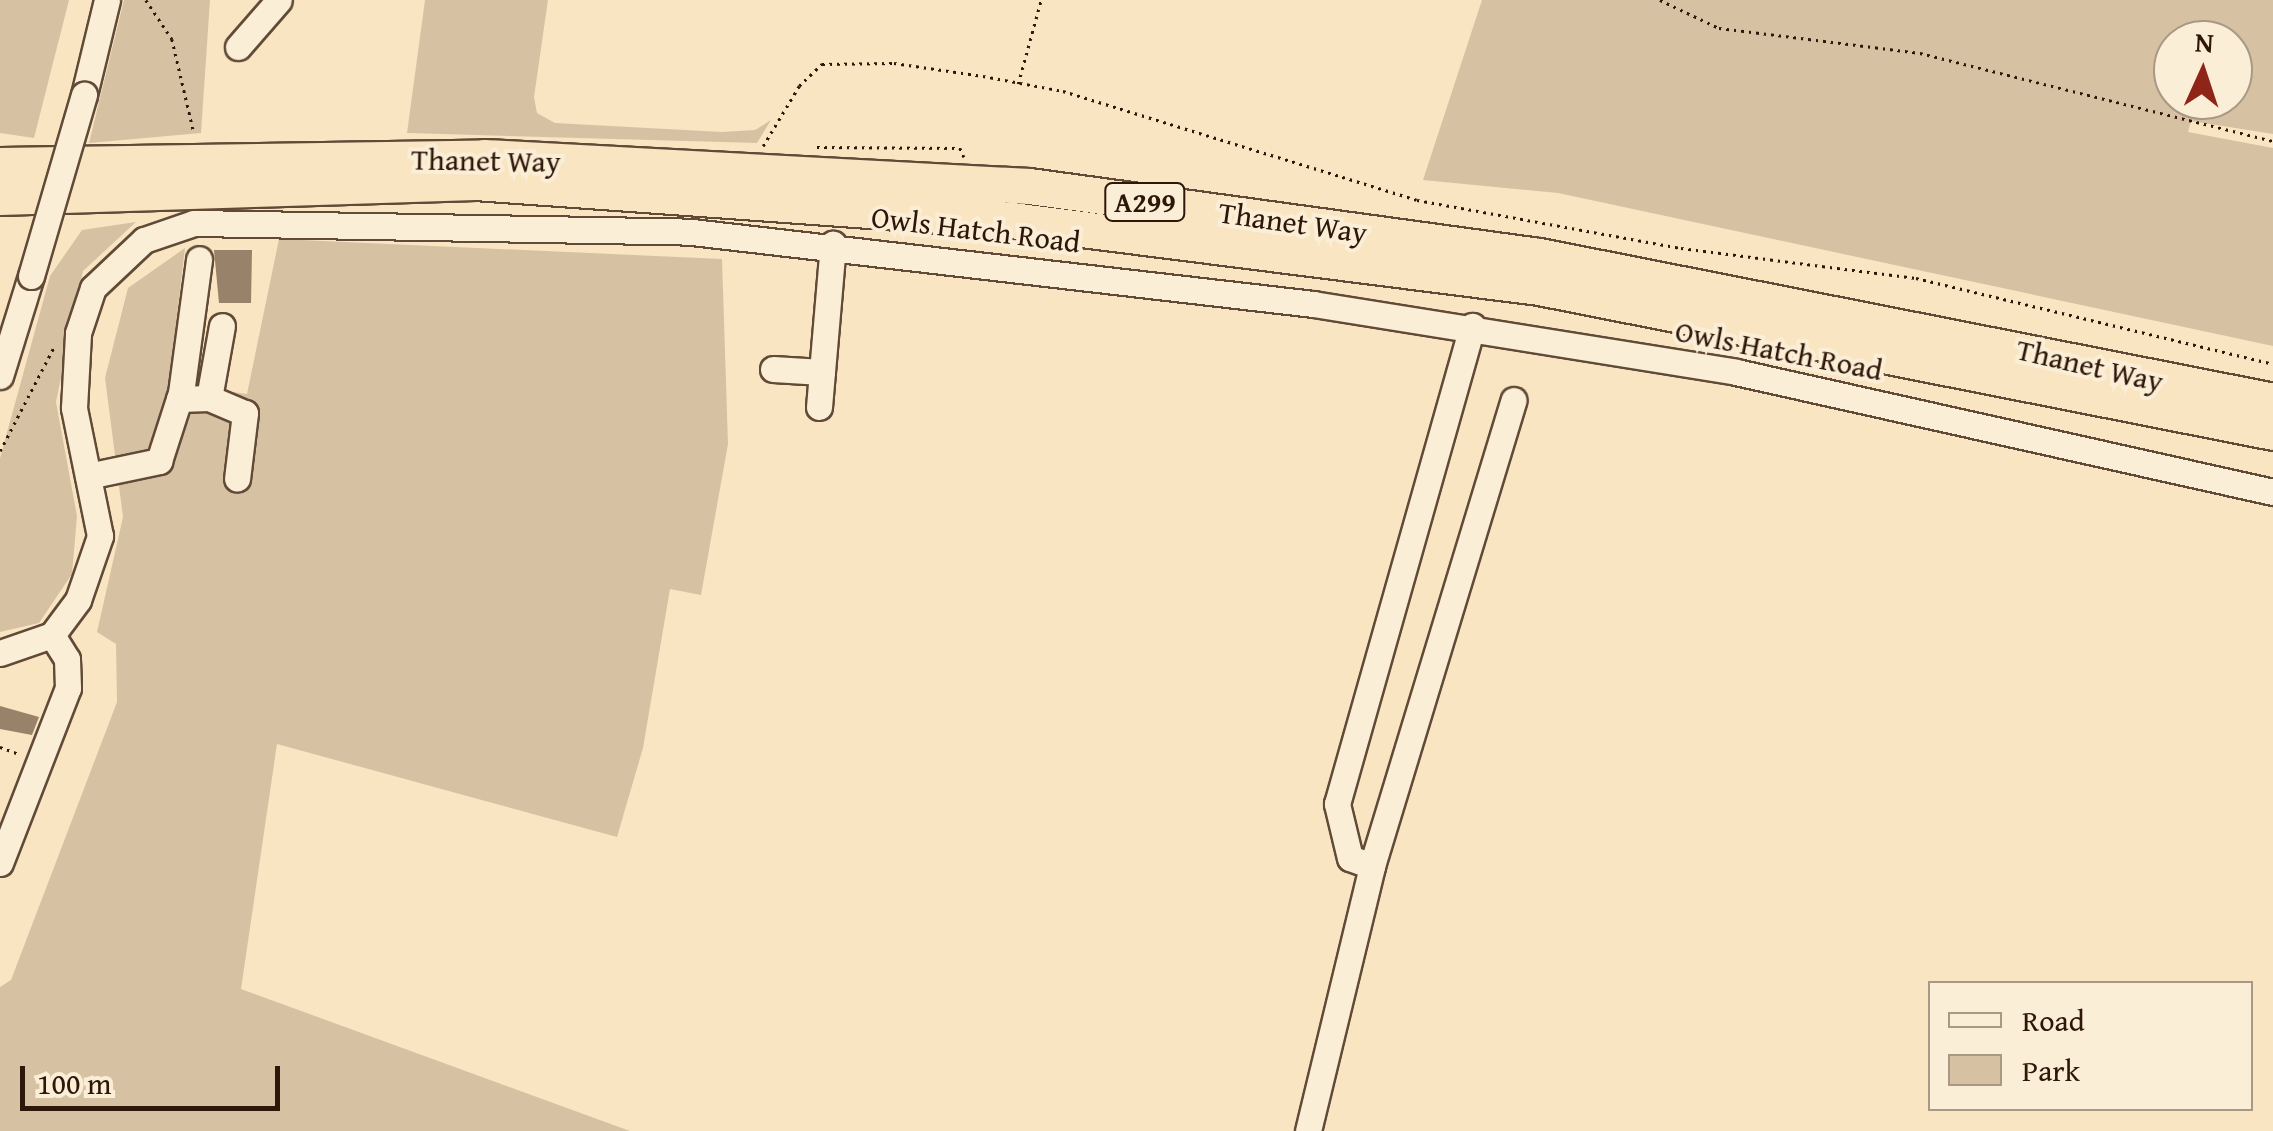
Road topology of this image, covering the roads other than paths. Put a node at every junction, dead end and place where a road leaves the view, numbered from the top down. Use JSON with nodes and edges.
{"nodes":[{"id":1,"x":107,"y":0,"type":"edge"},
{"id":2,"x":279,"y":0,"type":"edge"},
{"id":3,"x":238,"y":48,"type":"dead end"},
{"id":4,"x":0,"y":165,"type":"edge"},
{"id":5,"x":0,"y":196,"type":"edge"},
{"id":6,"x":834,"y":244,"type":"junction"},
{"id":7,"x":199,"y":259,"type":"dead end"},
{"id":8,"x":222,"y":326,"type":"dead end"},
{"id":9,"x":1472,"y":326,"type":"junction"},
{"id":10,"x":773,"y":369,"type":"dead end"},
{"id":11,"x":822,"y":372,"type":"junction"},
{"id":12,"x":0,"y":376,"type":"edge"},
{"id":13,"x":209,"y":398,"type":"junction"},
{"id":14,"x":179,"y":400,"type":"junction"},
{"id":15,"x":1514,"y":400,"type":"dead end"},
{"id":16,"x":2273,"y":402,"type":"edge"},
{"id":17,"x":820,"y":407,"type":"dead end"},
{"id":18,"x":2273,"y":432,"type":"edge"},
{"id":19,"x":88,"y":476,"type":"junction"},
{"id":20,"x":237,"y":478,"type":"dead end"},
{"id":21,"x":2273,"y":492,"type":"edge"},
{"id":22,"x":52,"y":635,"type":"junction"},
{"id":23,"x":0,"y":653,"type":"edge"},
{"id":24,"x":0,"y":863,"type":"edge"},
{"id":25,"x":1372,"y":866,"type":"junction"},
{"id":26,"x":1308,"y":1131,"type":"edge"}],
"edges":[{"from":1,"to":12,"type":"street","bridge":true},
{"from":2,"to":3,"type":"street"},
{"from":4,"to":16,"type":"highway","name":"Thanet Way","number":"A299"},
{"from":5,"to":18,"type":"highway","name":"Thanet Way","number":"A299"},
{"from":6,"to":9,"type":"street","name":"Owls Hatch Road"},
{"from":6,"to":11,"type":"street"},
{"from":6,"to":19,"type":"street","name":"Owls Hatch Road"},
{"from":7,"to":14,"type":"street"},
{"from":8,"to":13,"type":"street"},
{"from":9,"to":21,"type":"street","name":"Owls Hatch Road"},
{"from":9,"to":25,"type":"street"},
{"from":10,"to":11,"type":"street"},
{"from":11,"to":17,"type":"street"},
{"from":13,"to":14,"type":"street"},
{"from":13,"to":20,"type":"street"},
{"from":14,"to":19,"type":"street"},
{"from":15,"to":25,"type":"street"},
{"from":19,"to":22,"type":"street","name":"Owls Hatch Road"},
{"from":22,"to":23,"type":"street"},
{"from":22,"to":24,"type":"street"},
{"from":25,"to":26,"type":"street"}]}
